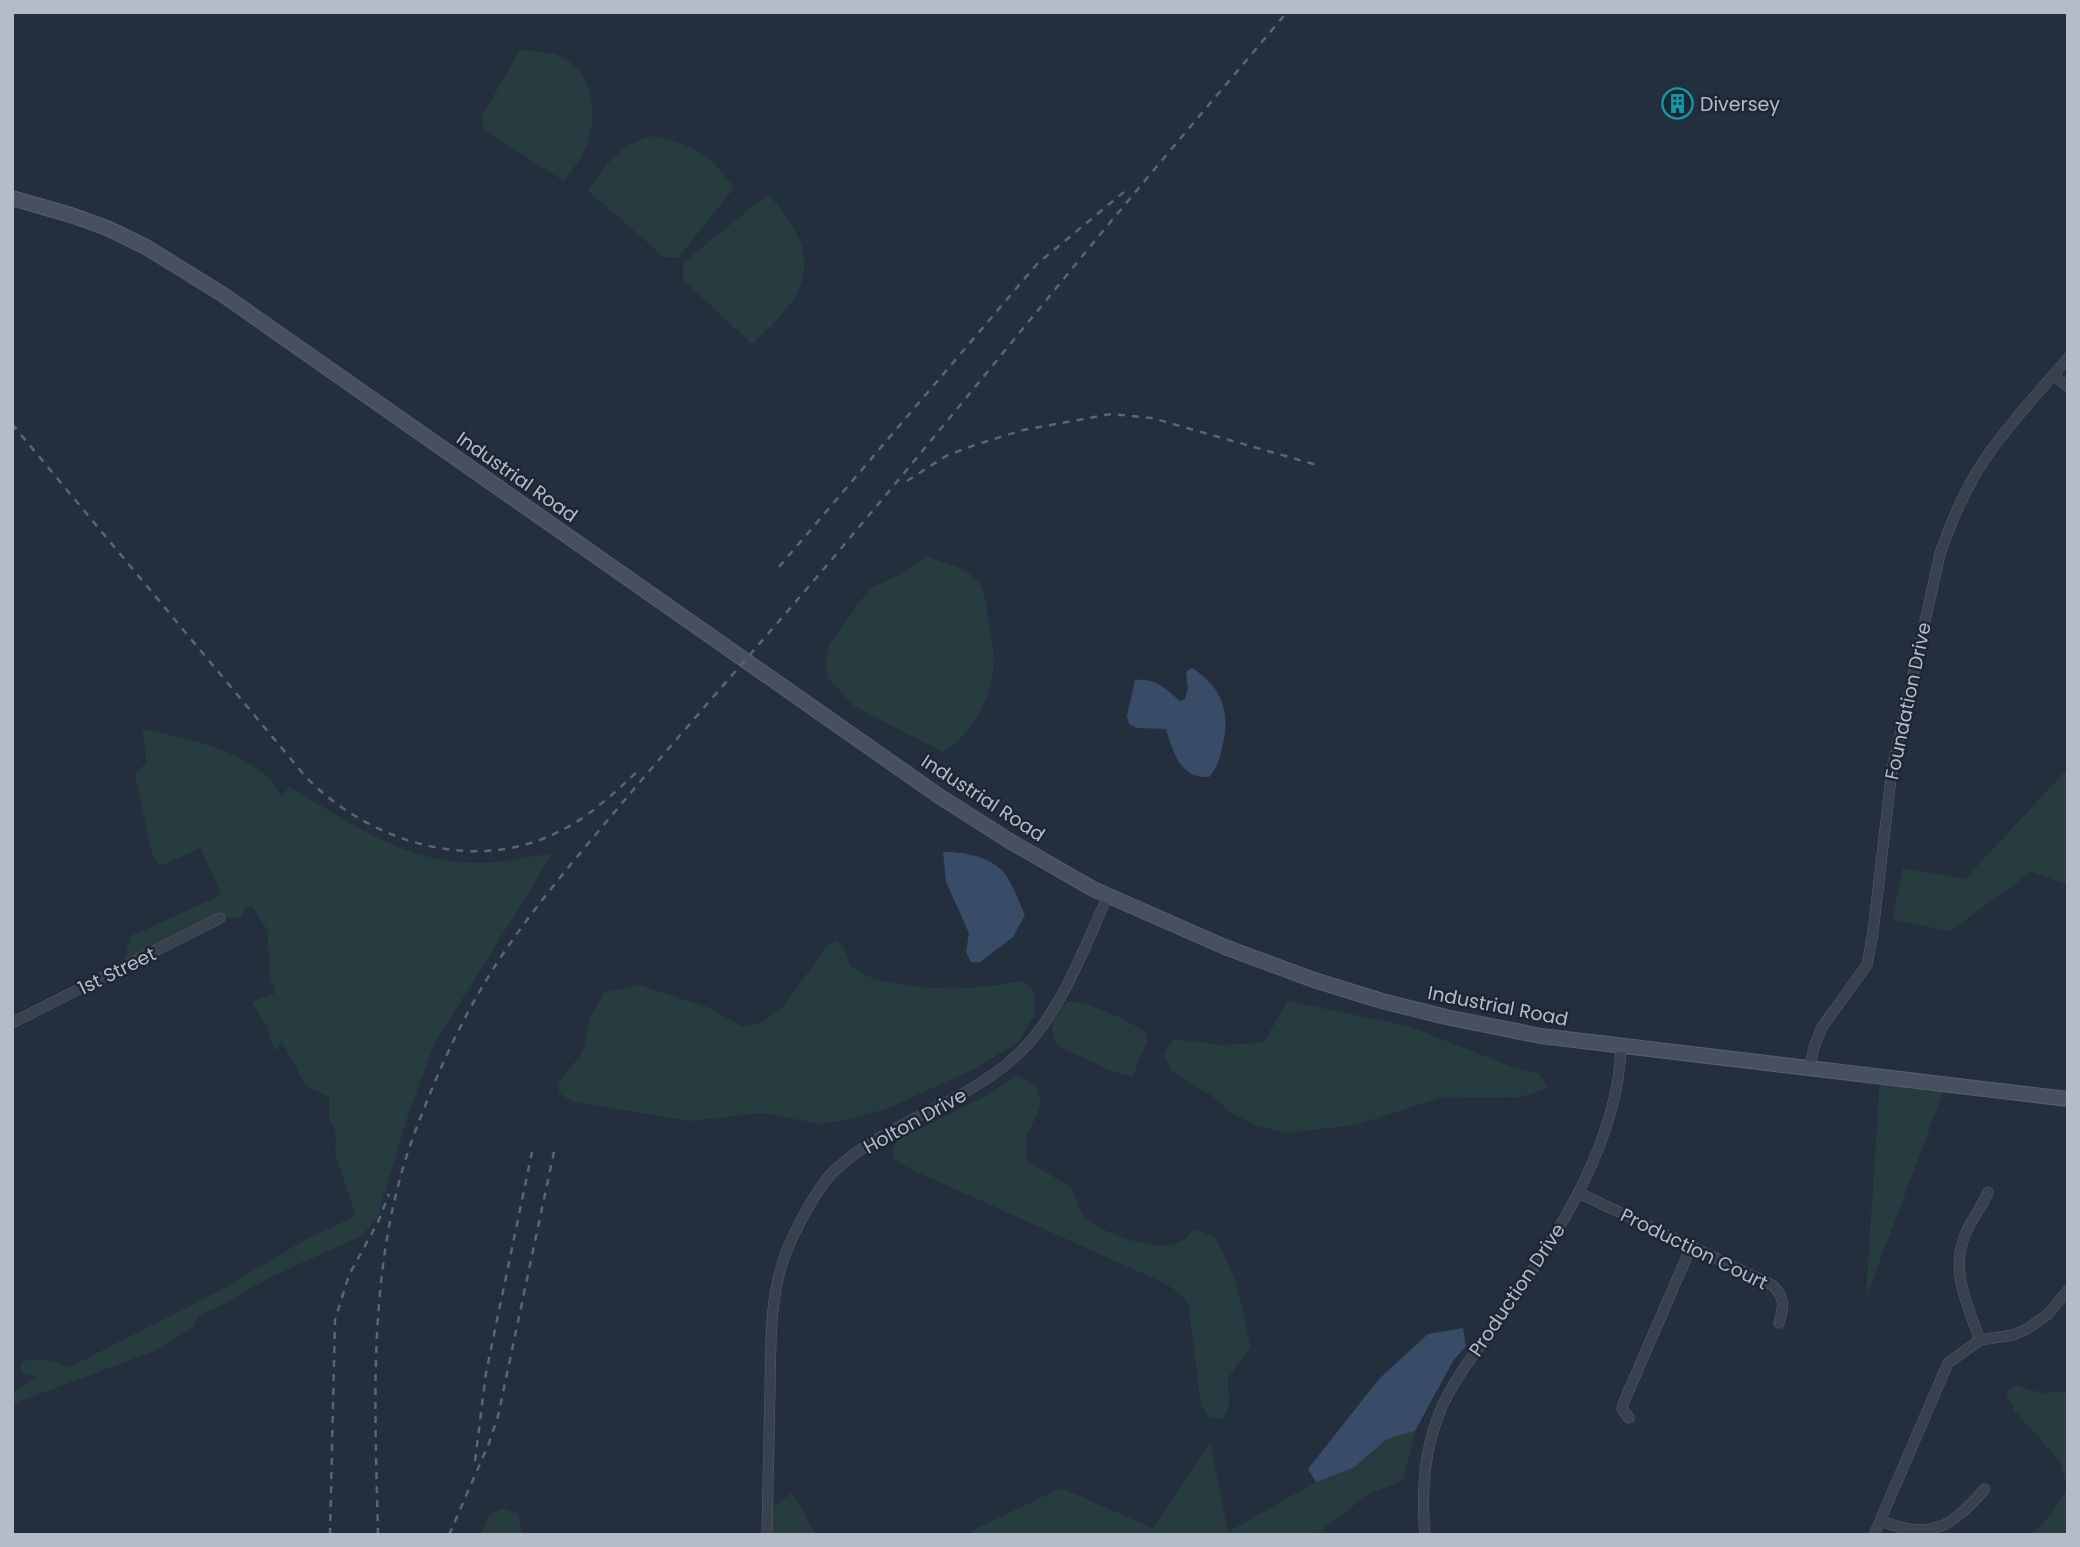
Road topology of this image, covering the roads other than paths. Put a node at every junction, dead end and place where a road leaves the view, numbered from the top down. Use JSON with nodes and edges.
{"nodes":[{"id":1,"x":12,"y":198,"type":"edge"},
{"id":2,"x":2068,"y":358,"type":"edge"},
{"id":3,"x":2053,"y":375,"type":"junction"},
{"id":4,"x":2068,"y":387,"type":"edge"},
{"id":5,"x":1108,"y":896,"type":"junction"},
{"id":6,"x":220,"y":918,"type":"dead end"},
{"id":7,"x":12,"y":1023,"type":"edge"},
{"id":8,"x":1621,"y":1046,"type":"junction"},
{"id":9,"x":1810,"y":1067,"type":"junction"},
{"id":10,"x":2068,"y":1099,"type":"edge"},
{"id":11,"x":1989,"y":1192,"type":"dead end"},
{"id":12,"x":1579,"y":1193,"type":"junction"},
{"id":13,"x":1691,"y":1247,"type":"junction"},
{"id":14,"x":2068,"y":1290,"type":"edge"},
{"id":15,"x":1779,"y":1322,"type":"dead end"},
{"id":16,"x":1980,"y":1340,"type":"junction"},
{"id":17,"x":1629,"y":1418,"type":"dead end"},
{"id":18,"x":1985,"y":1489,"type":"dead end"},
{"id":19,"x":1881,"y":1521,"type":"junction"},
{"id":20,"x":767,"y":1535,"type":"edge"},
{"id":21,"x":1425,"y":1535,"type":"edge"},
{"id":22,"x":1874,"y":1535,"type":"edge"}],
"edges":[{"from":1,"to":5,"type":"main road","name":"Industrial Road"},
{"from":2,"to":3,"type":"street","name":"Foundation Drive"},
{"from":3,"to":4,"type":"street"},
{"from":3,"to":9,"type":"street","name":"Foundation Drive"},
{"from":5,"to":8,"type":"main road","name":"Industrial Road"},
{"from":5,"to":20,"type":"street","name":"Holton Drive"},
{"from":6,"to":7,"type":"street","name":"1st Street"},
{"from":8,"to":9,"type":"main road","name":"Industrial Road"},
{"from":8,"to":12,"type":"street","name":"Production Drive"},
{"from":9,"to":10,"type":"main road","name":"Industrial Road"},
{"from":11,"to":16,"type":"street"},
{"from":12,"to":13,"type":"street","name":"Production Court"},
{"from":12,"to":21,"type":"street","name":"Production Drive"},
{"from":13,"to":15,"type":"street","name":"Production Court"},
{"from":13,"to":17,"type":"street"},
{"from":14,"to":16,"type":"street"},
{"from":16,"to":19,"type":"street"},
{"from":18,"to":19,"type":"street"},
{"from":19,"to":22,"type":"street"}]}
